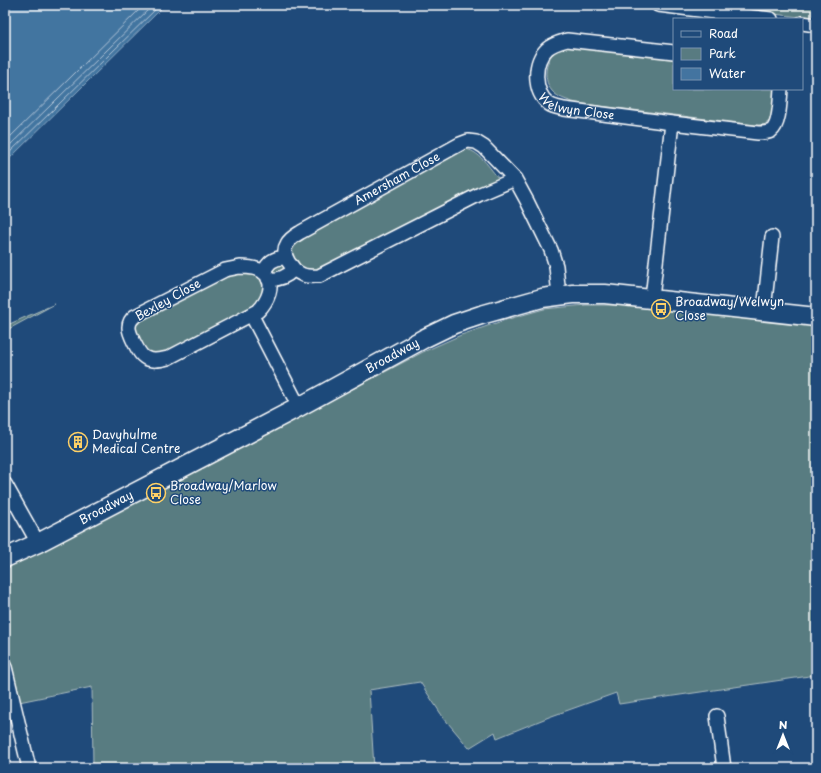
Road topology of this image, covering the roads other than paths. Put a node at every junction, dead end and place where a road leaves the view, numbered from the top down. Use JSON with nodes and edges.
{"nodes":[{"id":1,"x":658,"y":5,"type":"edge"},
{"id":2,"x":763,"y":18,"type":"edge"},
{"id":3,"x":803,"y":23,"type":"edge"},
{"id":4,"x":816,"y":25,"type":"edge"},
{"id":5,"x":673,"y":52,"type":"edge"},
{"id":6,"x":781,"y":90,"type":"edge"},
{"id":7,"x":672,"y":123,"type":"junction"},
{"id":8,"x":515,"y":179,"type":"junction"},
{"id":9,"x":772,"y":237,"type":"dead end"},
{"id":10,"x":289,"y":262,"type":"junction"},
{"id":11,"x":266,"y":276,"type":"junction"},
{"id":12,"x":285,"y":277,"type":"joint"},
{"id":13,"x":559,"y":296,"type":"junction"},
{"id":14,"x":652,"y":298,"type":"junction"},
{"id":15,"x":764,"y":310,"type":"junction"},
{"id":16,"x":252,"y":316,"type":"junction"},
{"id":17,"x":816,"y":317,"type":"edge"},
{"id":18,"x":299,"y":407,"type":"junction"},
{"id":19,"x":5,"y":484,"type":"edge"},
{"id":20,"x":38,"y":542,"type":"junction"},
{"id":21,"x":5,"y":558,"type":"edge"},
{"id":22,"x":5,"y":667,"type":"edge"},
{"id":23,"x":7,"y":686,"type":"edge"},
{"id":24,"x":717,"y":716,"type":"dead end"},
{"id":25,"x":29,"y":768,"type":"edge"},
{"id":26,"x":724,"y":768,"type":"edge"}],
"edges":[{"from":1,"to":2,"type":"street"},
{"from":3,"to":4,"type":"street"},
{"from":5,"to":7,"type":"street","name":"Welwyn Close"},
{"from":6,"to":7,"type":"street","name":"Welwyn Close"},
{"from":7,"to":14,"type":"street"},
{"from":8,"to":10,"type":"street"},
{"from":8,"to":10,"type":"street","name":"Amersham Close"},
{"from":8,"to":13,"type":"street","name":"Amersham Close"},
{"from":9,"to":15,"type":"street"},
{"from":10,"to":11,"type":"street"},
{"from":10,"to":12,"type":"street","name":"Amersham Close"},
{"from":11,"to":12,"type":"street","name":"Bexley Close"},
{"from":11,"to":16,"type":"street","name":"Bexley Close"},
{"from":11,"to":16,"type":"street","name":"Bexley Close"},
{"from":13,"to":14,"type":"street","name":"Broadway"},
{"from":13,"to":18,"type":"street","name":"Broadway"},
{"from":14,"to":15,"type":"street","name":"Broadway"},
{"from":15,"to":17,"type":"street","name":"Broadway"},
{"from":16,"to":18,"type":"street"},
{"from":18,"to":20,"type":"street","name":"Broadway"},
{"from":19,"to":20,"type":"street"},
{"from":20,"to":21,"type":"street","name":"Broadway"},
{"from":22,"to":23,"type":"street"},
{"from":23,"to":25,"type":"street"},
{"from":24,"to":26,"type":"street"}]}
